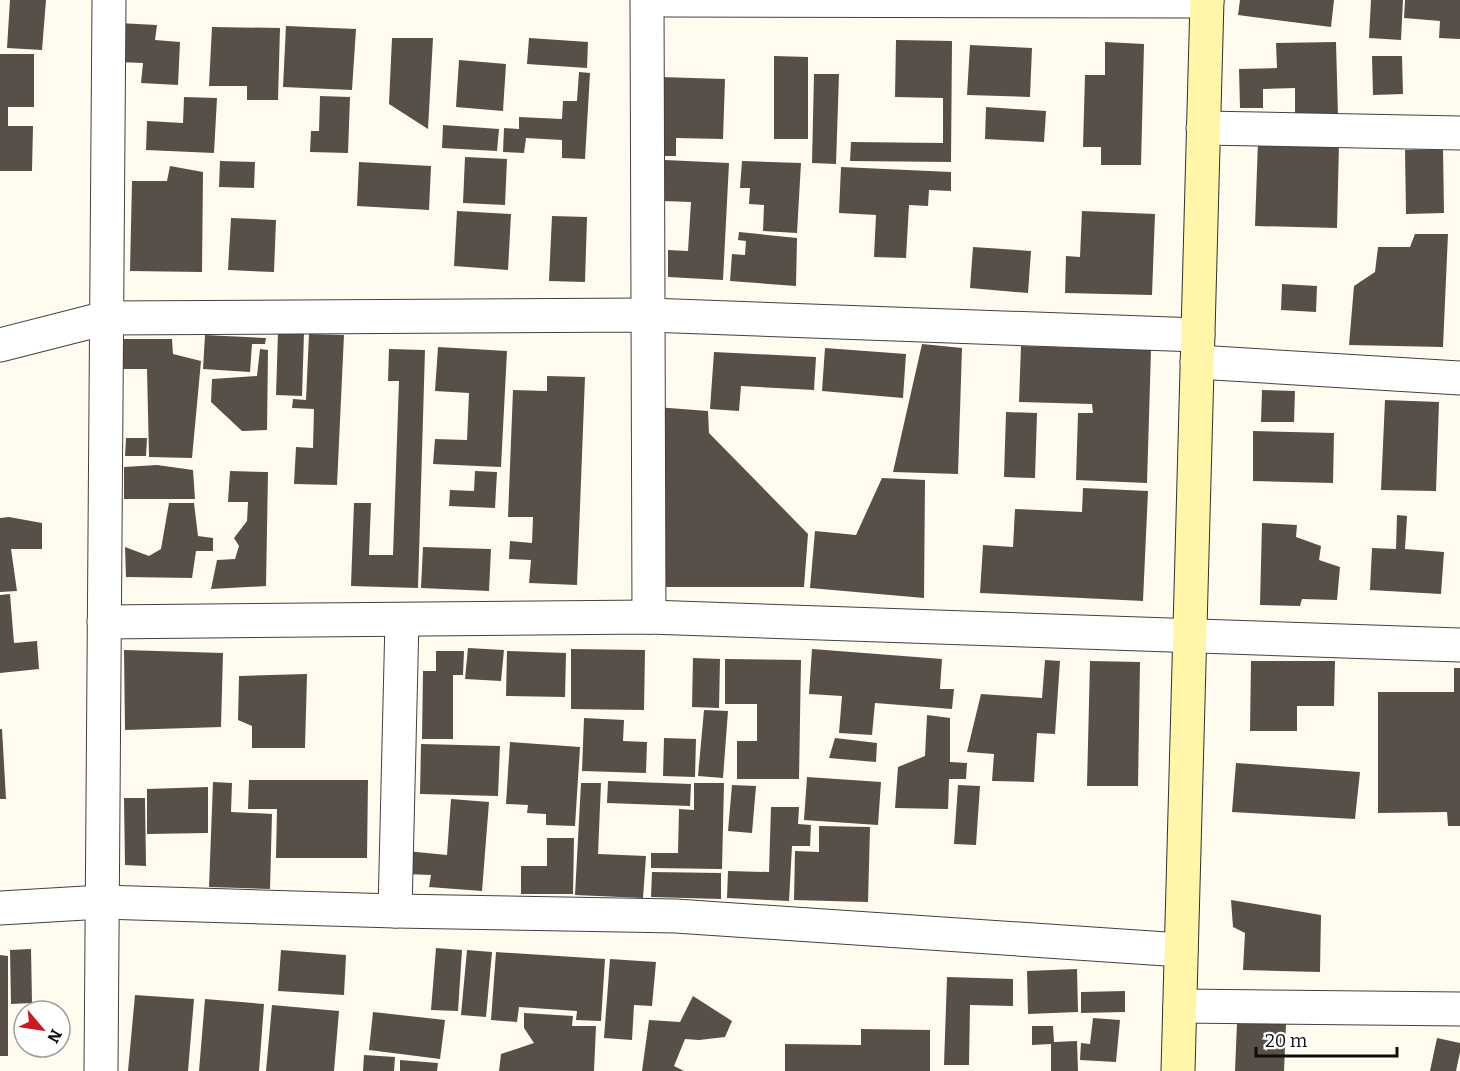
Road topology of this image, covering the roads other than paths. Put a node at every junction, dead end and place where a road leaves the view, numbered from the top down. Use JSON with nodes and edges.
{"nodes":[{"id":1,"x":109,"y":0,"type":"edge"},
{"id":2,"x":647,"y":0,"type":"edge"},
{"id":3,"x":666,"y":0,"type":"edge"},
{"id":4,"x":1207,"y":0,"type":"edge"},
{"id":5,"x":1203,"y":128,"type":"junction"},
{"id":6,"x":1460,"y":133,"type":"edge"},
{"id":7,"x":648,"y":315,"type":"junction"},
{"id":8,"x":106,"y":318,"type":"junction"},
{"id":9,"x":0,"y":345,"type":"edge"},
{"id":10,"x":1198,"y":349,"type":"junction"},
{"id":11,"x":1460,"y":378,"type":"edge"},
{"id":12,"x":649,"y":617,"type":"junction"},
{"id":13,"x":402,"y":620,"type":"junction"},
{"id":14,"x":104,"y":622,"type":"junction"},
{"id":15,"x":1190,"y":636,"type":"junction"},
{"id":16,"x":1460,"y":645,"type":"edge"},
{"id":17,"x":102,"y":902,"type":"junction"},
{"id":18,"x":0,"y":908,"type":"edge"},
{"id":19,"x":395,"y":911,"type":"junction"},
{"id":20,"x":1181,"y":950,"type":"junction"},
{"id":21,"x":1180,"y":1006,"type":"junction"},
{"id":22,"x":1460,"y":1009,"type":"edge"},
{"id":23,"x":101,"y":1071,"type":"edge"},
{"id":24,"x":1178,"y":1071,"type":"edge"}],
"edges":[{"from":1,"to":8,"type":"street"},
{"from":2,"to":7,"type":"street"},
{"from":3,"to":4,"type":"street"},
{"from":4,"to":5,"type":"street"},
{"from":5,"to":6,"type":"street"},
{"from":5,"to":10,"type":"street"},
{"from":7,"to":8,"type":"street"},
{"from":7,"to":10,"type":"street"},
{"from":7,"to":12,"type":"street"},
{"from":8,"to":9,"type":"street"},
{"from":8,"to":14,"type":"street"},
{"from":10,"to":11,"type":"street"},
{"from":10,"to":15,"type":"street"},
{"from":12,"to":13,"type":"street"},
{"from":12,"to":15,"type":"street"},
{"from":13,"to":14,"type":"street"},
{"from":13,"to":19,"type":"street"},
{"from":14,"to":17,"type":"street"},
{"from":15,"to":16,"type":"street"},
{"from":15,"to":20,"type":"street"},
{"from":17,"to":18,"type":"street"},
{"from":17,"to":19,"type":"street"},
{"from":17,"to":23,"type":"street"},
{"from":19,"to":20,"type":"street"},
{"from":20,"to":21,"type":"street"},
{"from":21,"to":22,"type":"street"},
{"from":21,"to":24,"type":"street"}]}
